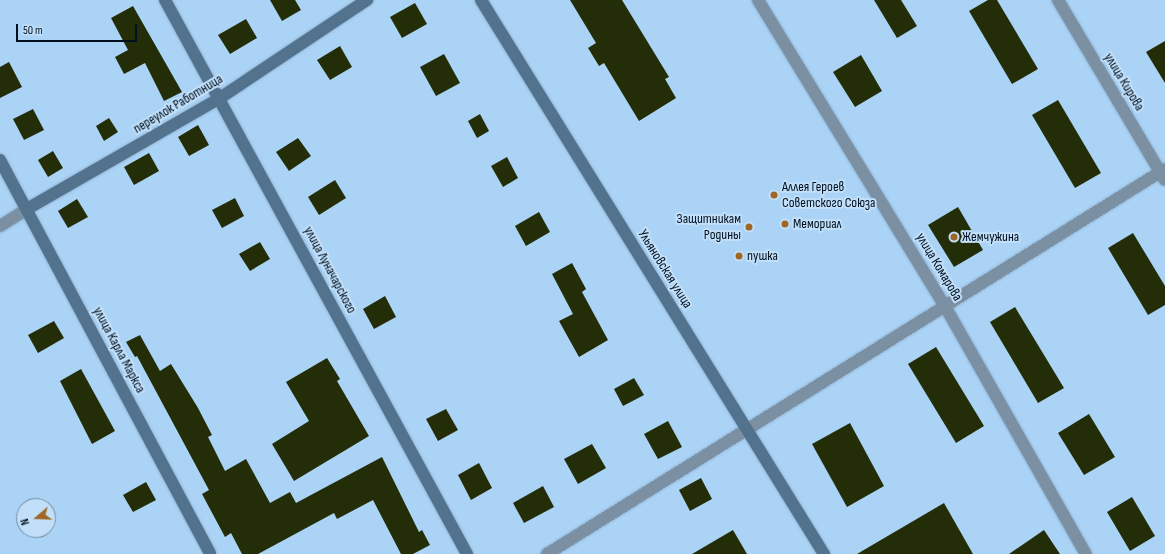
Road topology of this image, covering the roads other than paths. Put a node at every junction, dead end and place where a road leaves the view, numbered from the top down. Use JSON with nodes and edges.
{"nodes":[{"id":1,"x":165,"y":0,"type":"edge"},
{"id":2,"x":367,"y":0,"type":"edge"},
{"id":3,"x":481,"y":0,"type":"edge"},
{"id":4,"x":758,"y":0,"type":"edge"},
{"id":5,"x":1058,"y":0,"type":"edge"},
{"id":6,"x":220,"y":98,"type":"junction"},
{"id":7,"x":0,"y":160,"type":"edge"},
{"id":8,"x":1163,"y":174,"type":"edge"},
{"id":9,"x":27,"y":210,"type":"junction"},
{"id":10,"x":0,"y":226,"type":"edge"},
{"id":11,"x":946,"y":308,"type":"junction"},
{"id":12,"x":748,"y":431,"type":"junction"},
{"id":13,"x":210,"y":554,"type":"edge"},
{"id":14,"x":467,"y":554,"type":"edge"},
{"id":15,"x":547,"y":554,"type":"edge"},
{"id":16,"x":824,"y":554,"type":"edge"},
{"id":17,"x":1086,"y":554,"type":"edge"}],
"edges":[{"from":1,"to":6,"type":"street","name":"улица Луначарского"},
{"from":2,"to":6,"type":"street","name":"переулок Работница"},
{"from":3,"to":12,"type":"street","name":"Ульяновская улица"},
{"from":4,"to":11,"type":"street","name":"улица Комарова"},
{"from":5,"to":8,"type":"street","name":"улица Кирова"},
{"from":6,"to":9,"type":"street","name":"переулок Работница"},
{"from":6,"to":14,"type":"street","name":"улица Луначарского"},
{"from":7,"to":9,"type":"street","name":"улица Карла Маркса"},
{"from":8,"to":11,"type":"street"},
{"from":9,"to":10,"type":"street","name":"переулок Работница"},
{"from":9,"to":13,"type":"street","name":"улица Карла Маркса"},
{"from":11,"to":12,"type":"street"},
{"from":11,"to":17,"type":"street","name":"улица Комарова"},
{"from":12,"to":15,"type":"street"},
{"from":12,"to":16,"type":"street","name":"Ульяновская улица"}]}
